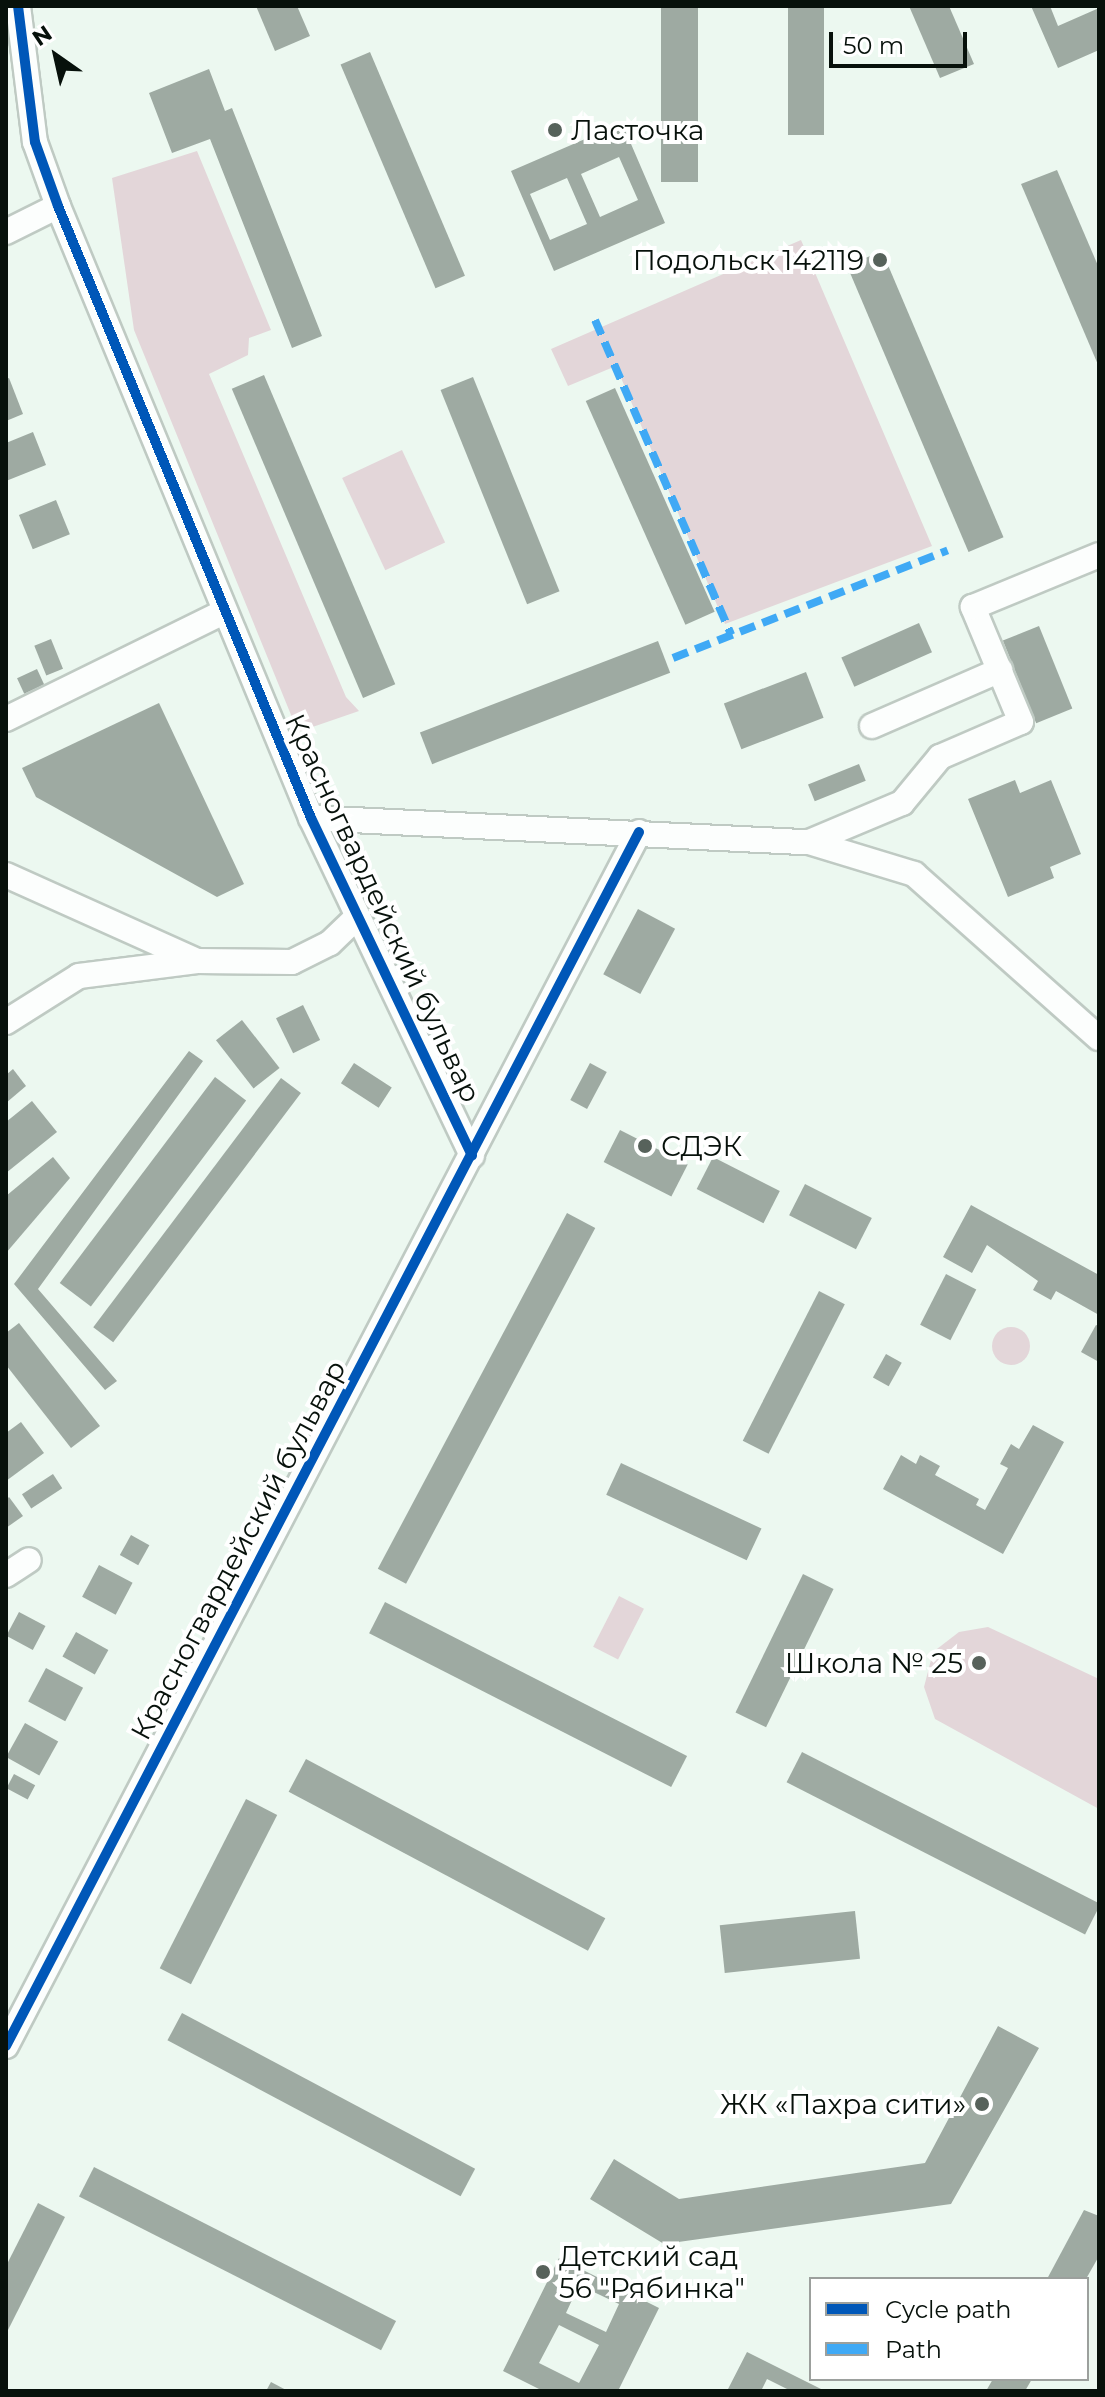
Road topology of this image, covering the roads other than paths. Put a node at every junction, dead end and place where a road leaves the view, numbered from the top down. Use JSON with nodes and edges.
{"nodes":[{"id":1,"x":18,"y":6,"type":"edge"},
{"id":2,"x":58,"y":206,"type":"junction"},
{"id":3,"x":6,"y":232,"type":"edge"},
{"id":4,"x":1099,"y":555,"type":"edge"},
{"id":5,"x":223,"y":612,"type":"junction"},
{"id":6,"x":1000,"y":670,"type":"junction"},
{"id":7,"x":6,"y":719,"type":"edge"},
{"id":8,"x":872,"y":726,"type":"dead end"},
{"id":9,"x":311,"y":818,"type":"junction"},
{"id":10,"x":639,"y":832,"type":"junction"},
{"id":11,"x":809,"y":842,"type":"junction"},
{"id":12,"x":6,"y":875,"type":"edge"},
{"id":13,"x":357,"y":917,"type":"junction"},
{"id":14,"x":197,"y":961,"type":"junction"},
{"id":15,"x":6,"y":1022,"type":"edge"},
{"id":16,"x":1099,"y":1038,"type":"edge"},
{"id":17,"x":472,"y":1156,"type":"junction"},
{"id":18,"x":29,"y":1560,"type":"dead end"},
{"id":19,"x":6,"y":1575,"type":"edge"},
{"id":20,"x":6,"y":2046,"type":"edge"}],
"edges":[{"from":1,"to":2,"type":"street","name":"Красногвардейский бульвар"},
{"from":2,"to":3,"type":"street"},
{"from":2,"to":5,"type":"street","name":"Красногвардейский бульвар"},
{"from":4,"to":6,"type":"street"},
{"from":5,"to":7,"type":"street"},
{"from":5,"to":9,"type":"street","name":"Красногвардейский бульвар"},
{"from":6,"to":8,"type":"street"},
{"from":6,"to":11,"type":"street"},
{"from":9,"to":10,"type":"street"},
{"from":9,"to":13,"type":"street","name":"Красногвардейский бульвар"},
{"from":10,"to":11,"type":"street"},
{"from":10,"to":17,"type":"street"},
{"from":11,"to":16,"type":"street"},
{"from":12,"to":14,"type":"street"},
{"from":13,"to":14,"type":"street"},
{"from":13,"to":17,"type":"street","name":"Красногвардейский бульвар"},
{"from":14,"to":15,"type":"street"},
{"from":17,"to":20,"type":"street","name":"Красногвардейский бульвар"},
{"from":18,"to":19,"type":"street"}]}
